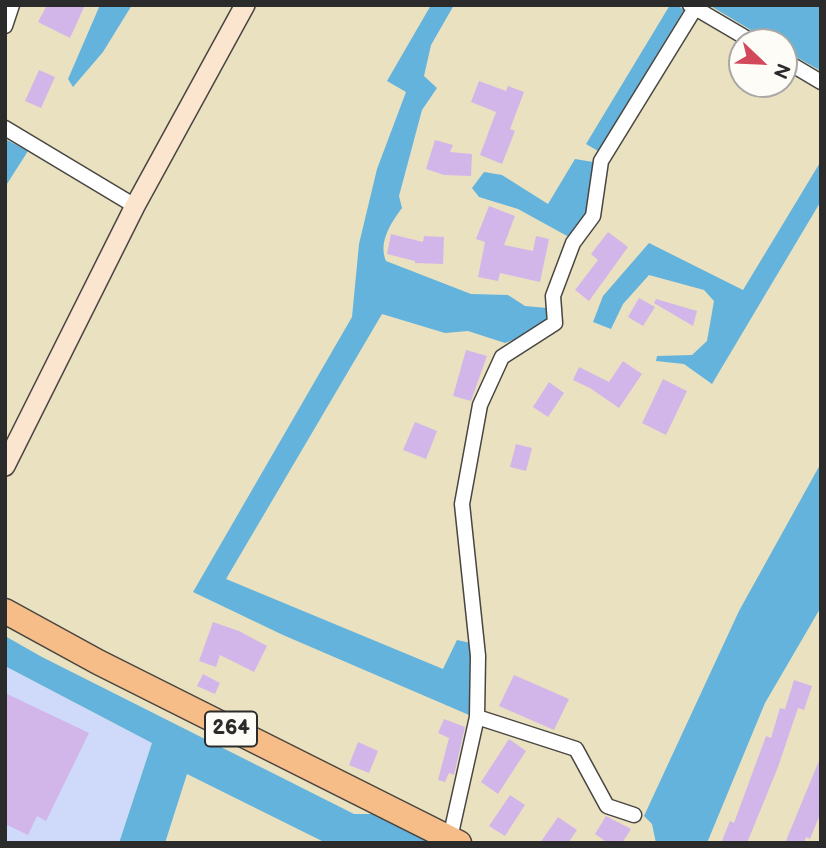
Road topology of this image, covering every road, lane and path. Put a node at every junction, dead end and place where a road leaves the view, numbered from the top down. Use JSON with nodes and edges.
{"nodes":[{"id":1,"x":12,"y":5,"type":"edge"},
{"id":2,"x":245,"y":5,"type":"edge"},
{"id":3,"x":694,"y":6,"type":"edge"},
{"id":4,"x":5,"y":26,"type":"edge"},
{"id":5,"x":730,"y":28,"type":"edge"},
{"id":6,"x":798,"y":68,"type":"edge"},
{"id":7,"x":821,"y":82,"type":"edge"},
{"id":8,"x":5,"y":128,"type":"edge"},
{"id":9,"x":135,"y":206,"type":"junction"},
{"id":10,"x":5,"y":466,"type":"edge"},
{"id":11,"x":5,"y":611,"type":"edge"},
{"id":12,"x":477,"y":717,"type":"junction"},
{"id":13,"x":634,"y":816,"type":"dead end"},
{"id":14,"x":455,"y":840,"type":"edge"}],
"edges":[{"from":1,"to":4,"type":"street"},
{"from":2,"to":9,"type":"street"},
{"from":3,"to":5,"type":"street"},
{"from":3,"to":12,"type":"street"},
{"from":6,"to":7,"type":"street"},
{"from":8,"to":9,"type":"street"},
{"from":9,"to":10,"type":"street"},
{"from":11,"to":14,"type":"highway","number":"264"},
{"from":12,"to":13,"type":"street"},
{"from":12,"to":14,"type":"street"}]}
